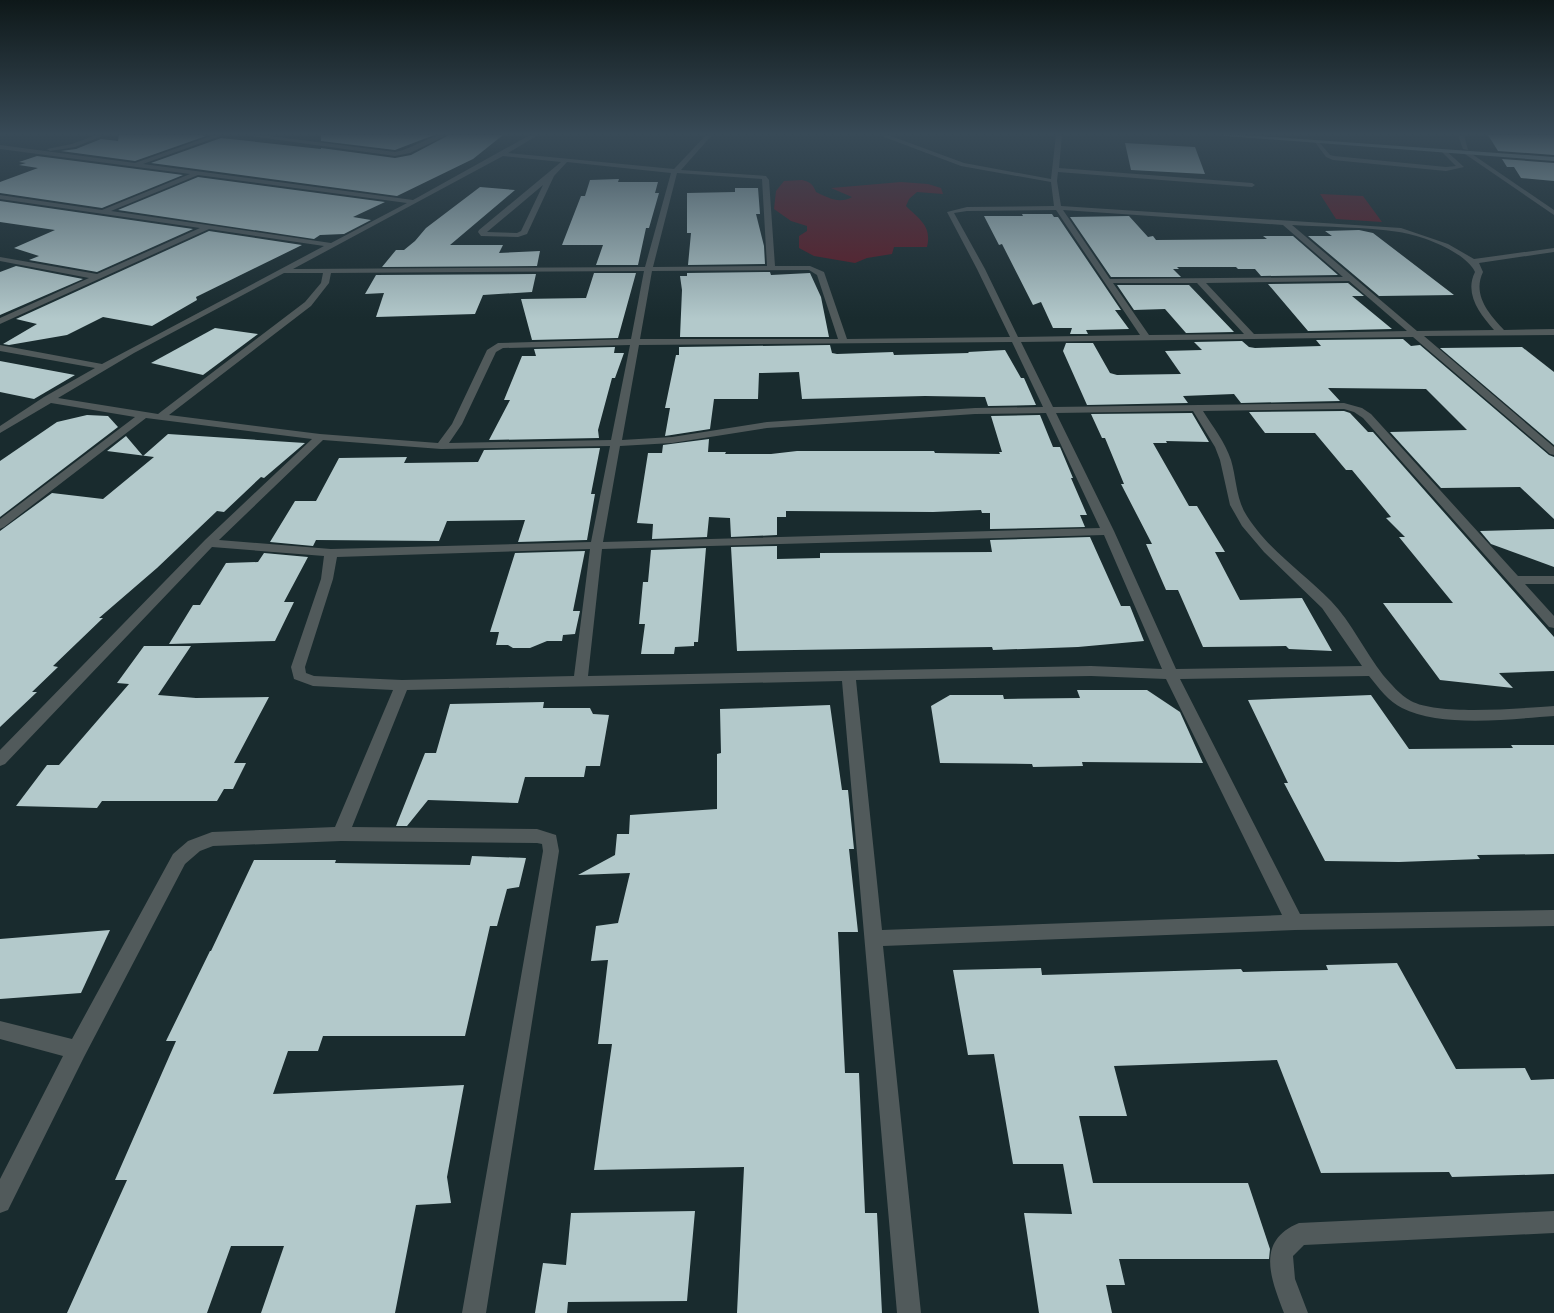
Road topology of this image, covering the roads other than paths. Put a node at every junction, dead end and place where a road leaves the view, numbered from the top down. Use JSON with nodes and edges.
{"nodes":[{"id":1,"x":142,"y":196,"type":"edge"},
{"id":2,"x":370,"y":196,"type":"edge"},
{"id":3,"x":424,"y":196,"type":"edge"},
{"id":4,"x":526,"y":196,"type":"edge"},
{"id":5,"x":542,"y":196,"type":"edge"},
{"id":6,"x":667,"y":196,"type":"edge"},
{"id":7,"x":767,"y":196,"type":"edge"},
{"id":8,"x":1056,"y":196,"type":"edge"},
{"id":9,"x":1531,"y":196,"type":"edge"},
{"id":10,"x":2,"y":198,"type":"edge"},
{"id":11,"x":414,"y":202,"type":"junction"},
{"id":12,"x":1058,"y":208,"type":"junction"},
{"id":13,"x":104,"y":212,"type":"junction"},
{"id":14,"x":1554,"y":213,"type":"edge"},
{"id":15,"x":1285,"y":222,"type":"junction"},
{"id":16,"x":208,"y":227,"type":"junction"},
{"id":17,"x":333,"y":245,"type":"junction"},
{"id":18,"x":1554,"y":250,"type":"edge"},
{"id":19,"x":0,"y":259,"type":"edge"},
{"id":20,"x":1472,"y":262,"type":"junction"},
{"id":21,"x":649,"y":268,"type":"junction"},
{"id":22,"x":771,"y":268,"type":"junction"},
{"id":23,"x":283,"y":271,"type":"junction"},
{"id":24,"x":327,"y":271,"type":"junction"},
{"id":25,"x":98,"y":277,"type":"junction"},
{"id":26,"x":1351,"y":279,"type":"junction"},
{"id":27,"x":1199,"y":280,"type":"junction"},
{"id":28,"x":1107,"y":281,"type":"junction"},
{"id":29,"x":0,"y":321,"type":"edge"},
{"id":30,"x":1554,"y":332,"type":"edge"},
{"id":31,"x":1502,"y":333,"type":"junction"},
{"id":32,"x":1416,"y":334,"type":"junction"},
{"id":33,"x":1251,"y":336,"type":"junction"},
{"id":34,"x":1146,"y":337,"type":"junction"},
{"id":35,"x":1014,"y":340,"type":"junction"},
{"id":36,"x":635,"y":342,"type":"junction"},
{"id":37,"x":843,"y":342,"type":"junction"},
{"id":38,"x":0,"y":348,"type":"edge"},
{"id":39,"x":102,"y":367,"type":"junction"},
{"id":40,"x":47,"y":400,"type":"junction"},
{"id":41,"x":1196,"y":408,"type":"junction"},
{"id":42,"x":1049,"y":409,"type":"junction"},
{"id":43,"x":144,"y":415,"type":"junction"},
{"id":44,"x":160,"y":417,"type":"junction"},
{"id":45,"x":0,"y":430,"type":"edge"},
{"id":46,"x":320,"y":437,"type":"junction"},
{"id":47,"x":616,"y":443,"type":"junction"},
{"id":48,"x":441,"y":446,"type":"junction"},
{"id":49,"x":1554,"y":452,"type":"edge"},
{"id":50,"x":0,"y":525,"type":"edge"},
{"id":51,"x":1108,"y":531,"type":"junction"},
{"id":52,"x":209,"y":543,"type":"junction"},
{"id":53,"x":596,"y":546,"type":"junction"},
{"id":54,"x":331,"y":553,"type":"junction"},
{"id":55,"x":1513,"y":580,"type":"junction"},
{"id":56,"x":1554,"y":580,"type":"edge"},
{"id":57,"x":1554,"y":624,"type":"edge"},
{"id":58,"x":1374,"y":671,"type":"junction"},
{"id":59,"x":1170,"y":674,"type":"junction"},
{"id":60,"x":849,"y":676,"type":"junction"},
{"id":61,"x":580,"y":681,"type":"junction"},
{"id":62,"x":402,"y":686,"type":"junction"},
{"id":63,"x":1554,"y":711,"type":"edge"},
{"id":64,"x":0,"y":760,"type":"edge"},
{"id":65,"x":341,"y":834,"type":"junction"},
{"id":66,"x":1554,"y":918,"type":"edge"},
{"id":67,"x":1295,"y":922,"type":"junction"},
{"id":68,"x":874,"y":938,"type":"junction"},
{"id":69,"x":0,"y":1030,"type":"edge"},
{"id":70,"x":77,"y":1050,"type":"junction"},
{"id":71,"x":0,"y":1202,"type":"edge"},
{"id":72,"x":1554,"y":1222,"type":"edge"},
{"id":73,"x":474,"y":1313,"type":"edge"},
{"id":74,"x":908,"y":1313,"type":"edge"},
{"id":75,"x":1296,"y":1313,"type":"edge"}],
"edges":[{"from":1,"to":13,"type":"street"},
{"from":2,"to":11,"type":"street"},
{"from":3,"to":11,"type":"street"},
{"from":4,"to":5,"type":"street"},
{"from":6,"to":21,"type":"street"},
{"from":7,"to":22,"type":"street"},
{"from":8,"to":12,"type":"street"},
{"from":9,"to":14,"type":"street"},
{"from":10,"to":13,"type":"street"},
{"from":11,"to":17,"type":"street"},
{"from":12,"to":15,"type":"street"},
{"from":12,"to":28,"type":"street"},
{"from":12,"to":35,"type":"street"},
{"from":13,"to":16,"type":"street"},
{"from":15,"to":20,"type":"street"},
{"from":15,"to":26,"type":"street"},
{"from":16,"to":17,"type":"street"},
{"from":16,"to":25,"type":"street"},
{"from":17,"to":23,"type":"street"},
{"from":18,"to":20,"type":"street"},
{"from":19,"to":25,"type":"street"},
{"from":20,"to":31,"type":"street"},
{"from":21,"to":22,"type":"street"},
{"from":21,"to":24,"type":"street"},
{"from":21,"to":36,"type":"street"},
{"from":22,"to":37,"type":"street"},
{"from":23,"to":24,"type":"street"},
{"from":23,"to":39,"type":"street"},
{"from":24,"to":44,"type":"street"},
{"from":25,"to":29,"type":"street"},
{"from":26,"to":27,"type":"street"},
{"from":26,"to":32,"type":"street"},
{"from":27,"to":28,"type":"street"},
{"from":27,"to":33,"type":"street"},
{"from":28,"to":34,"type":"street"},
{"from":30,"to":31,"type":"street"},
{"from":31,"to":32,"type":"street"},
{"from":32,"to":33,"type":"street"},
{"from":32,"to":49,"type":"street"},
{"from":33,"to":34,"type":"street"},
{"from":34,"to":35,"type":"street"},
{"from":35,"to":37,"type":"street"},
{"from":35,"to":42,"type":"street"},
{"from":36,"to":37,"type":"street"},
{"from":36,"to":47,"type":"street"},
{"from":36,"to":48,"type":"street"},
{"from":38,"to":39,"type":"street"},
{"from":39,"to":40,"type":"street"},
{"from":40,"to":43,"type":"street"},
{"from":40,"to":45,"type":"street"},
{"from":41,"to":42,"type":"street"},
{"from":41,"to":55,"type":"street"},
{"from":41,"to":58,"type":"street"},
{"from":42,"to":47,"type":"street"},
{"from":42,"to":51,"type":"street"},
{"from":43,"to":44,"type":"street"},
{"from":43,"to":50,"type":"street"},
{"from":44,"to":46,"type":"street"},
{"from":46,"to":48,"type":"street"},
{"from":46,"to":52,"type":"street"},
{"from":47,"to":48,"type":"street"},
{"from":47,"to":53,"type":"street"},
{"from":51,"to":53,"type":"street"},
{"from":51,"to":59,"type":"street"},
{"from":52,"to":54,"type":"street"},
{"from":52,"to":64,"type":"street"},
{"from":53,"to":54,"type":"street"},
{"from":53,"to":61,"type":"street"},
{"from":54,"to":62,"type":"street"},
{"from":55,"to":56,"type":"street"},
{"from":55,"to":57,"type":"street"},
{"from":58,"to":59,"type":"street"},
{"from":58,"to":63,"type":"street"},
{"from":59,"to":60,"type":"street"},
{"from":59,"to":67,"type":"street"},
{"from":60,"to":61,"type":"street"},
{"from":60,"to":68,"type":"street"},
{"from":61,"to":62,"type":"street"},
{"from":62,"to":65,"type":"street"},
{"from":65,"to":70,"type":"street"},
{"from":65,"to":73,"type":"street"},
{"from":66,"to":67,"type":"street"},
{"from":67,"to":68,"type":"street"},
{"from":68,"to":74,"type":"street"},
{"from":69,"to":70,"type":"street"},
{"from":70,"to":71,"type":"street"},
{"from":72,"to":75,"type":"street"}]}
